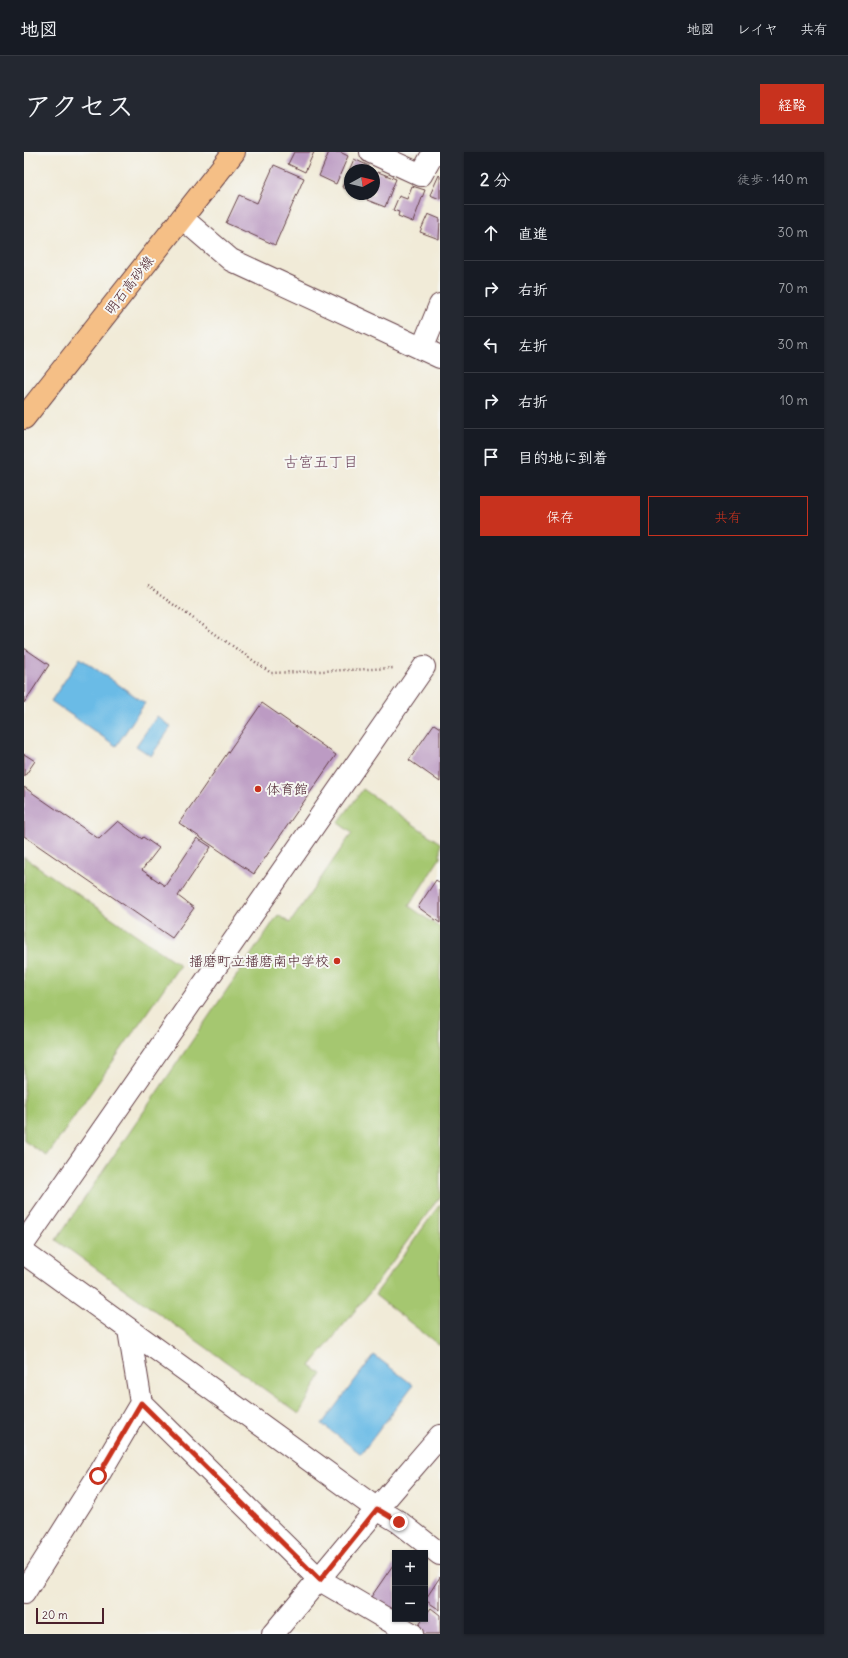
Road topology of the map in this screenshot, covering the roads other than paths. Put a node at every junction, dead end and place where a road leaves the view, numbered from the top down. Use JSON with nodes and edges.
{"nodes":[{"id":1,"x":234,"y":152,"type":"edge"},
{"id":2,"x":371,"y":152,"type":"edge"},
{"id":3,"x":434,"y":152,"type":"edge"},
{"id":4,"x":182,"y":218,"type":"junction"},
{"id":5,"x":440,"y":305,"type":"edge"},
{"id":6,"x":431,"y":353,"type":"edge"},
{"id":7,"x":24,"y":418,"type":"edge"},
{"id":8,"x":424,"y":667,"type":"road end"},
{"id":9,"x":24,"y":1243,"type":"edge"},
{"id":10,"x":24,"y":1253,"type":"edge"},
{"id":11,"x":129,"y":1330,"type":"junction"},
{"id":12,"x":141,"y":1403,"type":"junction"},
{"id":13,"x":440,"y":1436,"type":"edge"},
{"id":14,"x":377,"y":1509,"type":"junction"},
{"id":15,"x":440,"y":1554,"type":"edge"},
{"id":16,"x":320,"y":1580,"type":"junction"},
{"id":17,"x":24,"y":1594,"type":"edge"},
{"id":18,"x":273,"y":1634,"type":"edge"},
{"id":19,"x":412,"y":1634,"type":"edge"}],
"edges":[{"from":1,"to":4,"type":"main road","name":"明石高砂線"},
{"from":2,"to":3,"type":"street"},
{"from":4,"to":6,"type":"street"},
{"from":4,"to":7,"type":"main road","name":"明石高砂線"},
{"from":5,"to":6,"type":"street"},
{"from":8,"to":9,"type":"street"},
{"from":10,"to":11,"type":"street"},
{"from":11,"to":12,"type":"street"},
{"from":11,"to":14,"type":"street"},
{"from":12,"to":16,"type":"street"},
{"from":12,"to":17,"type":"street"},
{"from":13,"to":14,"type":"street"},
{"from":14,"to":15,"type":"street"},
{"from":14,"to":16,"type":"street"},
{"from":16,"to":18,"type":"street"},
{"from":16,"to":19,"type":"street"}]}
